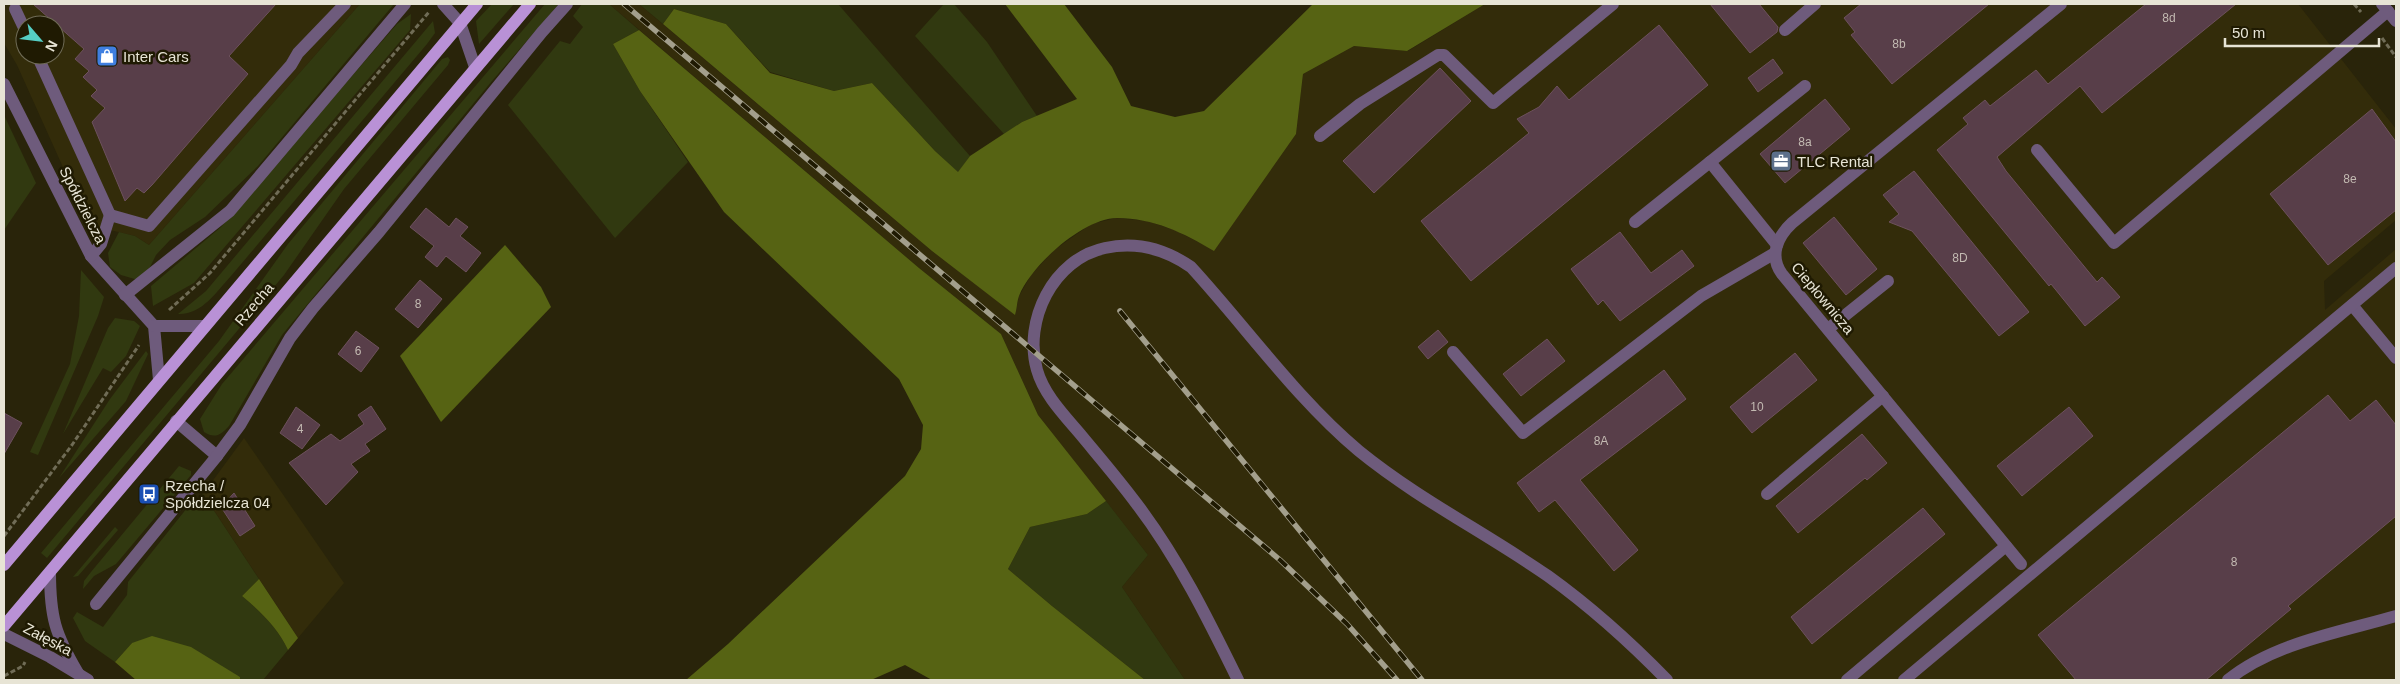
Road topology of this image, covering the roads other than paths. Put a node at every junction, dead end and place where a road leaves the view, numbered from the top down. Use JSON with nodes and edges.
{"nodes":[{"id":1,"x":345,"y":4,"type":"edge"},
{"id":2,"x":405,"y":4,"type":"edge"},
{"id":3,"x":443,"y":4,"type":"edge"},
{"id":4,"x":477,"y":4,"type":"edge"},
{"id":5,"x":530,"y":4,"type":"edge"},
{"id":6,"x":568,"y":4,"type":"edge"},
{"id":7,"x":1613,"y":4,"type":"edge"},
{"id":8,"x":1815,"y":4,"type":"edge"},
{"id":9,"x":2052,"y":6,"type":"edge"},
{"id":10,"x":16,"y":9,"type":"dead end"},
{"id":11,"x":2389,"y":12,"type":"edge"},
{"id":12,"x":19,"y":15,"type":"edge"},
{"id":13,"x":460,"y":22,"type":"junction"},
{"id":14,"x":1785,"y":30,"type":"dead end"},
{"id":15,"x":42,"y":65,"type":"edge"},
{"id":16,"x":475,"y":67,"type":"junction"},
{"id":17,"x":4,"y":84,"type":"edge"},
{"id":18,"x":1806,"y":86,"type":"dead end"},
{"id":19,"x":1320,"y":136,"type":"dead end"},
{"id":20,"x":2037,"y":150,"type":"dead end"},
{"id":21,"x":1710,"y":162,"type":"junction"},
{"id":22,"x":110,"y":215,"type":"junction"},
{"id":23,"x":1636,"y":222,"type":"dead end"},
{"id":24,"x":1776,"y":249,"type":"junction"},
{"id":25,"x":91,"y":256,"type":"junction"},
{"id":26,"x":2396,"y":268,"type":"edge"},
{"id":27,"x":2396,"y":277,"type":"edge"},
{"id":28,"x":1888,"y":281,"type":"dead end"},
{"id":29,"x":2375,"y":286,"type":"junction"},
{"id":30,"x":125,"y":295,"type":"junction"},
{"id":31,"x":2352,"y":305,"type":"junction"},
{"id":32,"x":154,"y":326,"type":"junction"},
{"id":33,"x":205,"y":326,"type":"junction"},
{"id":34,"x":1828,"y":330,"type":"junction"},
{"id":35,"x":1453,"y":352,"type":"dead end"},
{"id":36,"x":2396,"y":358,"type":"edge"},
{"id":37,"x":159,"y":380,"type":"junction"},
{"id":38,"x":1884,"y":396,"type":"junction"},
{"id":39,"x":176,"y":421,"type":"junction"},
{"id":40,"x":218,"y":456,"type":"junction"},
{"id":41,"x":1767,"y":494,"type":"dead end"},
{"id":42,"x":2006,"y":546,"type":"junction"},
{"id":43,"x":2021,"y":564,"type":"dead end"},
{"id":44,"x":4,"y":565,"type":"edge"},
{"id":45,"x":50,"y":572,"type":"junction"},
{"id":46,"x":96,"y":604,"type":"dead end"},
{"id":47,"x":2396,"y":616,"type":"edge"},
{"id":48,"x":4,"y":626,"type":"edge"},
{"id":49,"x":4,"y":634,"type":"edge"},
{"id":50,"x":83,"y":677,"type":"edge"},
{"id":51,"x":1238,"y":680,"type":"edge"},
{"id":52,"x":1667,"y":680,"type":"edge"},
{"id":53,"x":1847,"y":680,"type":"edge"},
{"id":54,"x":1904,"y":680,"type":"edge"},
{"id":55,"x":2228,"y":680,"type":"edge"}],
"edges":[{"from":1,"to":22,"type":"street"},
{"from":2,"to":30,"type":"street"},
{"from":3,"to":13,"type":"street"},
{"from":4,"to":13,"type":"main road","name":"Rzecha"},
{"from":5,"to":16,"type":"main road","name":"Rzecha"},
{"from":6,"to":40,"type":"street"},
{"from":7,"to":19,"type":"street"},
{"from":8,"to":14,"type":"street"},
{"from":9,"to":24,"type":"street"},
{"from":10,"to":12,"type":"street"},
{"from":11,"to":20,"type":"street"},
{"from":13,"to":16,"type":"street"},
{"from":13,"to":33,"type":"main road","name":"Rzecha"},
{"from":15,"to":22,"type":"street"},
{"from":16,"to":39,"type":"main road","name":"Rzecha"},
{"from":17,"to":25,"type":"street","name":"Spółdzielcza"},
{"from":18,"to":21,"type":"street"},
{"from":21,"to":23,"type":"street"},
{"from":21,"to":24,"type":"street","name":"Ciepłownicza"},
{"from":22,"to":25,"type":"street"},
{"from":24,"to":34,"type":"street","name":"Ciepłownicza"},
{"from":24,"to":35,"type":"street"},
{"from":25,"to":30,"type":"street","name":"Spółdzielcza"},
{"from":26,"to":29,"type":"street"},
{"from":27,"to":29,"type":"street"},
{"from":28,"to":34,"type":"street"},
{"from":29,"to":31,"type":"street"},
{"from":30,"to":32,"type":"street","name":"Spółdzielcza"},
{"from":31,"to":36,"type":"street"},
{"from":31,"to":54,"type":"street"},
{"from":32,"to":33,"type":"street"},
{"from":32,"to":37,"type":"street"},
{"from":33,"to":37,"type":"main road","name":"Rzecha"},
{"from":34,"to":38,"type":"street","name":"Ciepłownicza"},
{"from":37,"to":44,"type":"main road","name":"Rzecha"},
{"from":38,"to":41,"type":"street"},
{"from":38,"to":42,"type":"street","name":"Ciepłownicza"},
{"from":39,"to":40,"type":"street"},
{"from":39,"to":45,"type":"main road","name":"Rzecha"},
{"from":40,"to":46,"type":"street"},
{"from":42,"to":43,"type":"street","name":"Ciepłownicza"},
{"from":42,"to":53,"type":"street"},
{"from":45,"to":48,"type":"main road","name":"Rzecha"},
{"from":45,"to":50,"type":"street","name":"Załęska"},
{"from":47,"to":55,"type":"street"},
{"from":49,"to":50,"type":"street","name":"Załęska"},
{"from":51,"to":52,"type":"street"}]}
